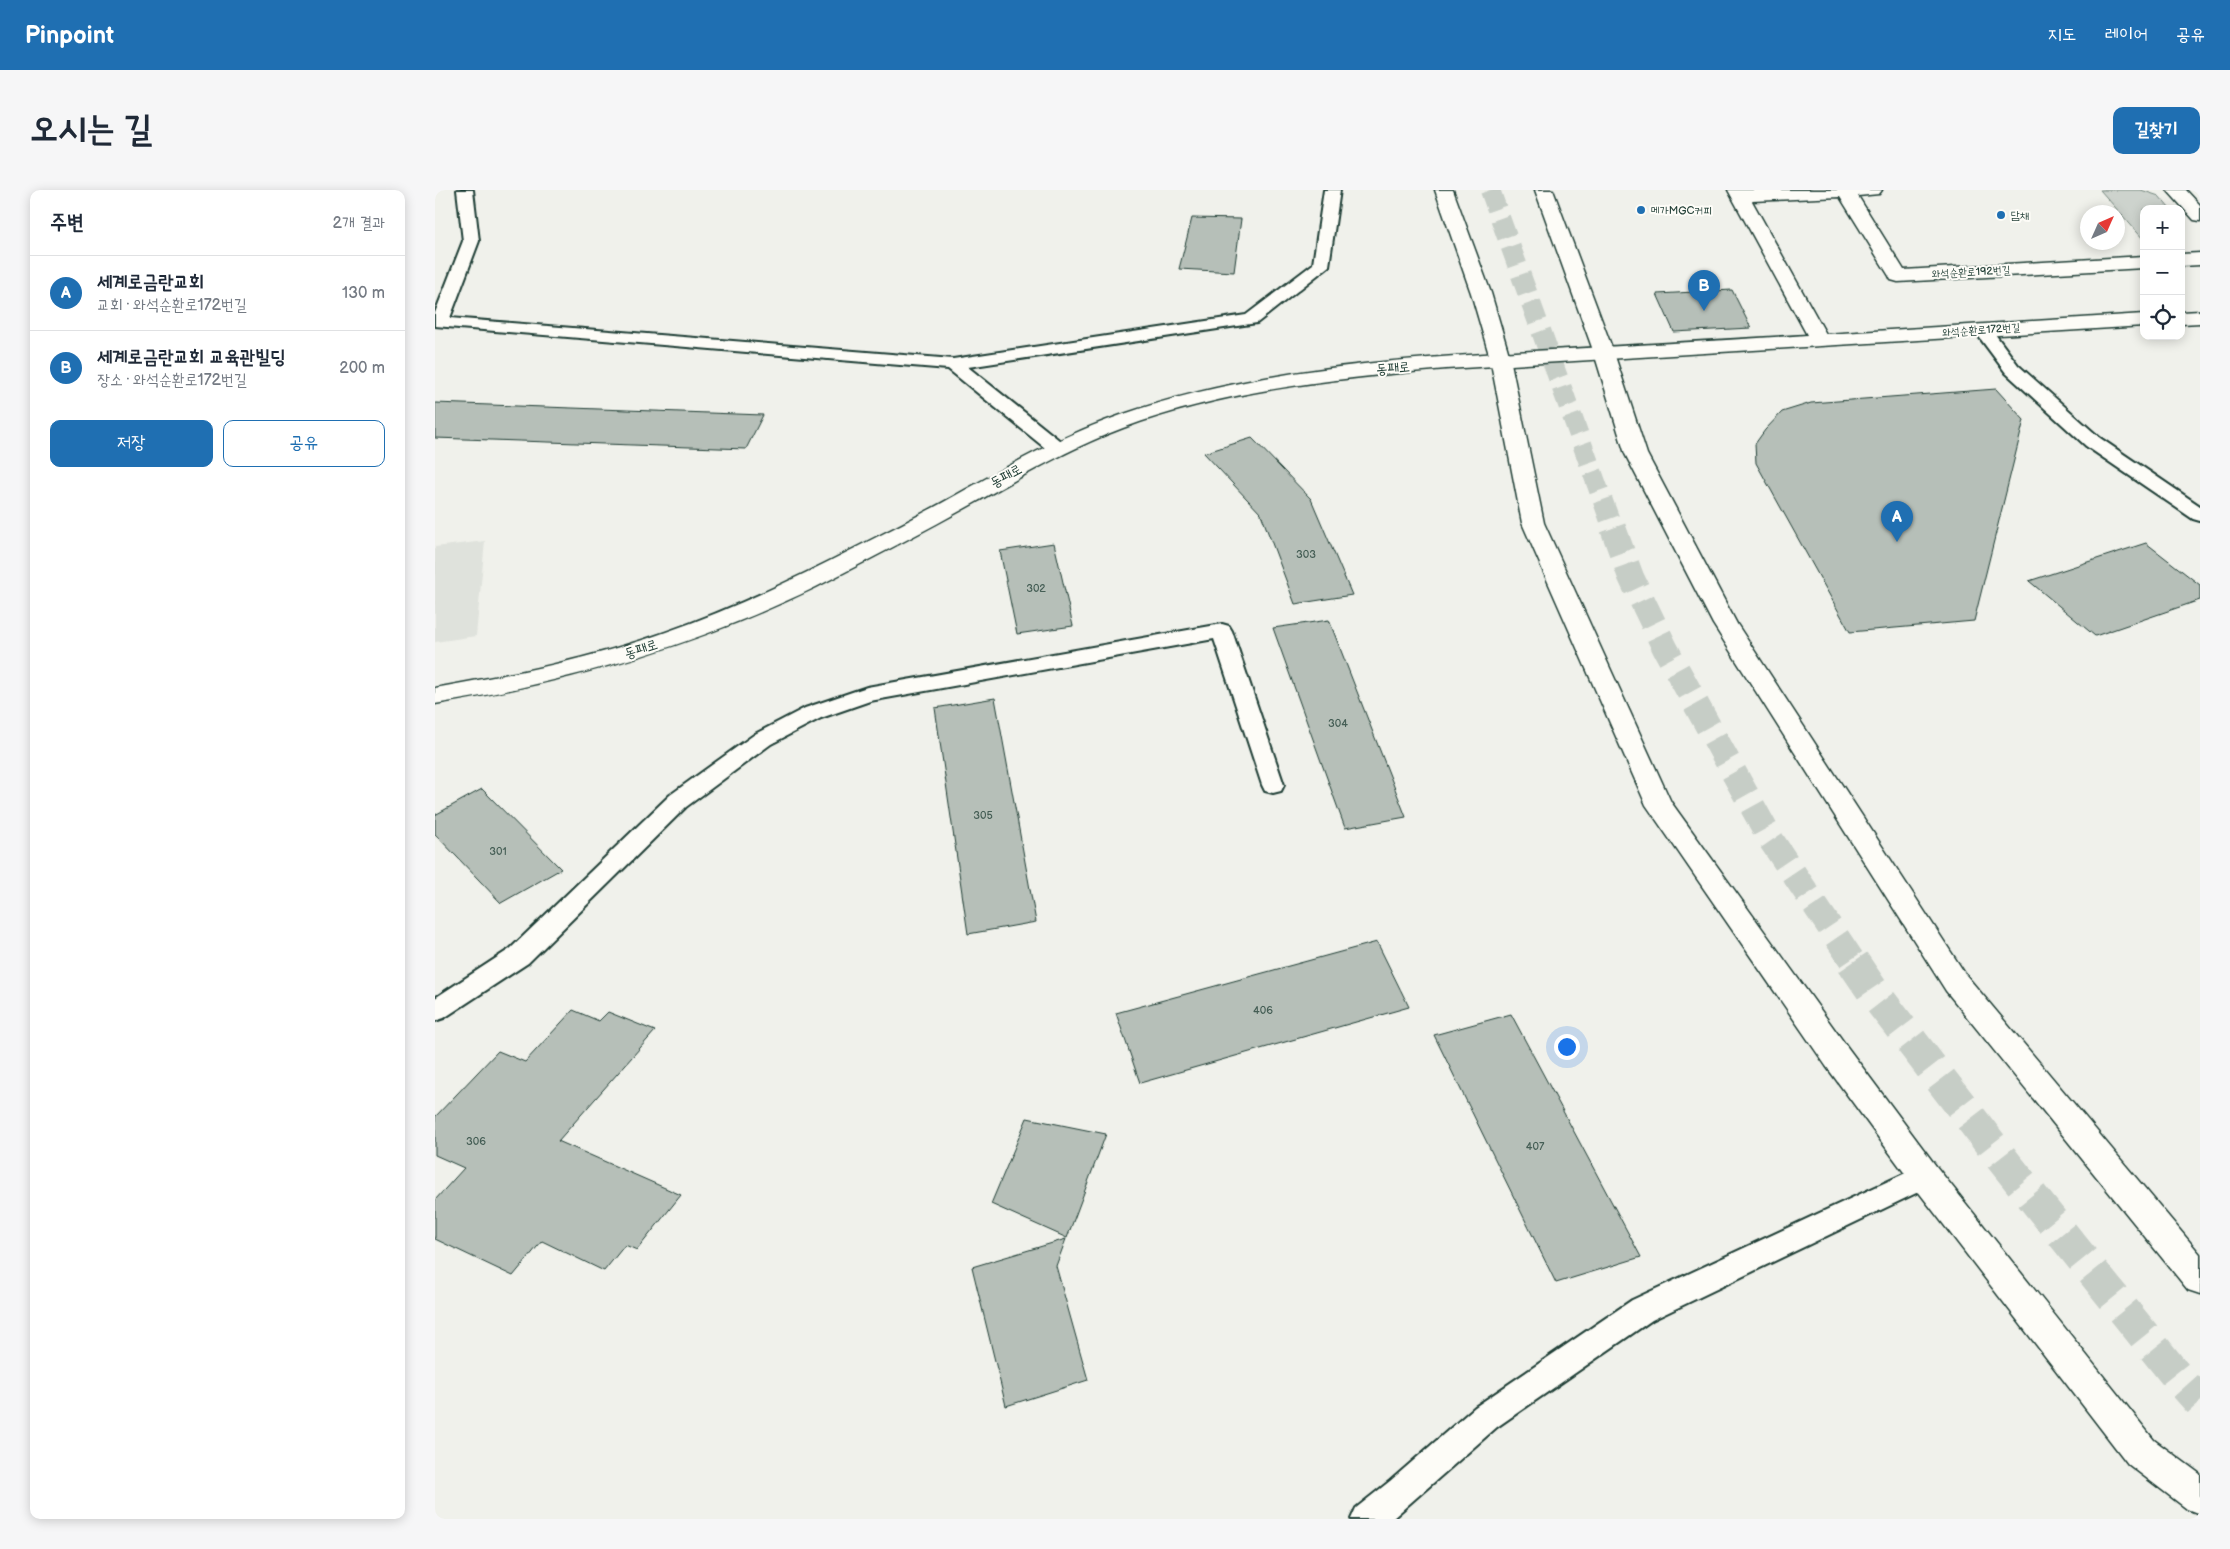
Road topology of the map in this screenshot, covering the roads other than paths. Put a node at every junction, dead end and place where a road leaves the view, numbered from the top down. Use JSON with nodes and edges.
{"nodes":[{"id":1,"x":465,"y":190,"type":"edge"},
{"id":2,"x":1332,"y":190,"type":"edge"},
{"id":3,"x":1444,"y":190,"type":"edge"},
{"id":4,"x":1544,"y":190,"type":"edge"},
{"id":5,"x":1873,"y":190,"type":"edge"},
{"id":6,"x":2176,"y":190,"type":"edge"},
{"id":7,"x":1845,"y":191,"type":"edge"},
{"id":8,"x":1739,"y":193,"type":"edge"},
{"id":9,"x":2200,"y":216,"type":"edge"},
{"id":10,"x":2200,"y":259,"type":"edge"},
{"id":11,"x":2185,"y":260,"type":"edge"},
{"id":12,"x":2140,"y":262,"type":"edge"},
{"id":13,"x":2200,"y":317,"type":"edge"},
{"id":14,"x":2185,"y":318,"type":"edge"},
{"id":15,"x":2140,"y":320,"type":"edge"},
{"id":16,"x":1983,"y":330,"type":"junction"},
{"id":17,"x":1819,"y":340,"type":"junction"},
{"id":18,"x":1604,"y":354,"type":"junction"},
{"id":19,"x":1500,"y":358,"type":"junction"},
{"id":20,"x":953,"y":364,"type":"junction"},
{"id":21,"x":1057,"y":448,"type":"junction"},
{"id":22,"x":2200,"y":515,"type":"edge"},
{"id":23,"x":435,"y":696,"type":"edge"},
{"id":24,"x":1273,"y":785,"type":"dead end"},
{"id":25,"x":435,"y":1011,"type":"edge"},
{"id":26,"x":1925,"y":1176,"type":"junction"},
{"id":27,"x":2200,"y":1279,"type":"edge"},
{"id":28,"x":2200,"y":1496,"type":"edge"},
{"id":29,"x":1367,"y":1519,"type":"edge"}],
"edges":[{"from":1,"to":20,"type":"lane"},
{"from":2,"to":20,"type":"lane"},
{"from":3,"to":19,"type":"street"},
{"from":4,"to":18,"type":"street"},
{"from":5,"to":7,"type":"street"},
{"from":6,"to":9,"type":"street"},
{"from":7,"to":8,"type":"street"},
{"from":7,"to":12,"type":"street","name":"와석순환로192번길"},
{"from":8,"to":17,"type":"street"},
{"from":10,"to":11,"type":"street"},
{"from":13,"to":14,"type":"street"},
{"from":15,"to":16,"type":"street","name":"와석순환로172번길"},
{"from":16,"to":17,"type":"street","name":"와석순환로172번길"},
{"from":16,"to":22,"type":"lane"},
{"from":17,"to":18,"type":"street","name":"와석순환로172번길"},
{"from":18,"to":19,"type":"street","name":"동패로"},
{"from":18,"to":27,"type":"street"},
{"from":19,"to":21,"type":"street","name":"동패로"},
{"from":19,"to":26,"type":"street"},
{"from":20,"to":21,"type":"lane"},
{"from":21,"to":23,"type":"street","name":"동패로"},
{"from":24,"to":25,"type":"lane"},
{"from":26,"to":28,"type":"street"},
{"from":26,"to":29,"type":"lane"}]}
